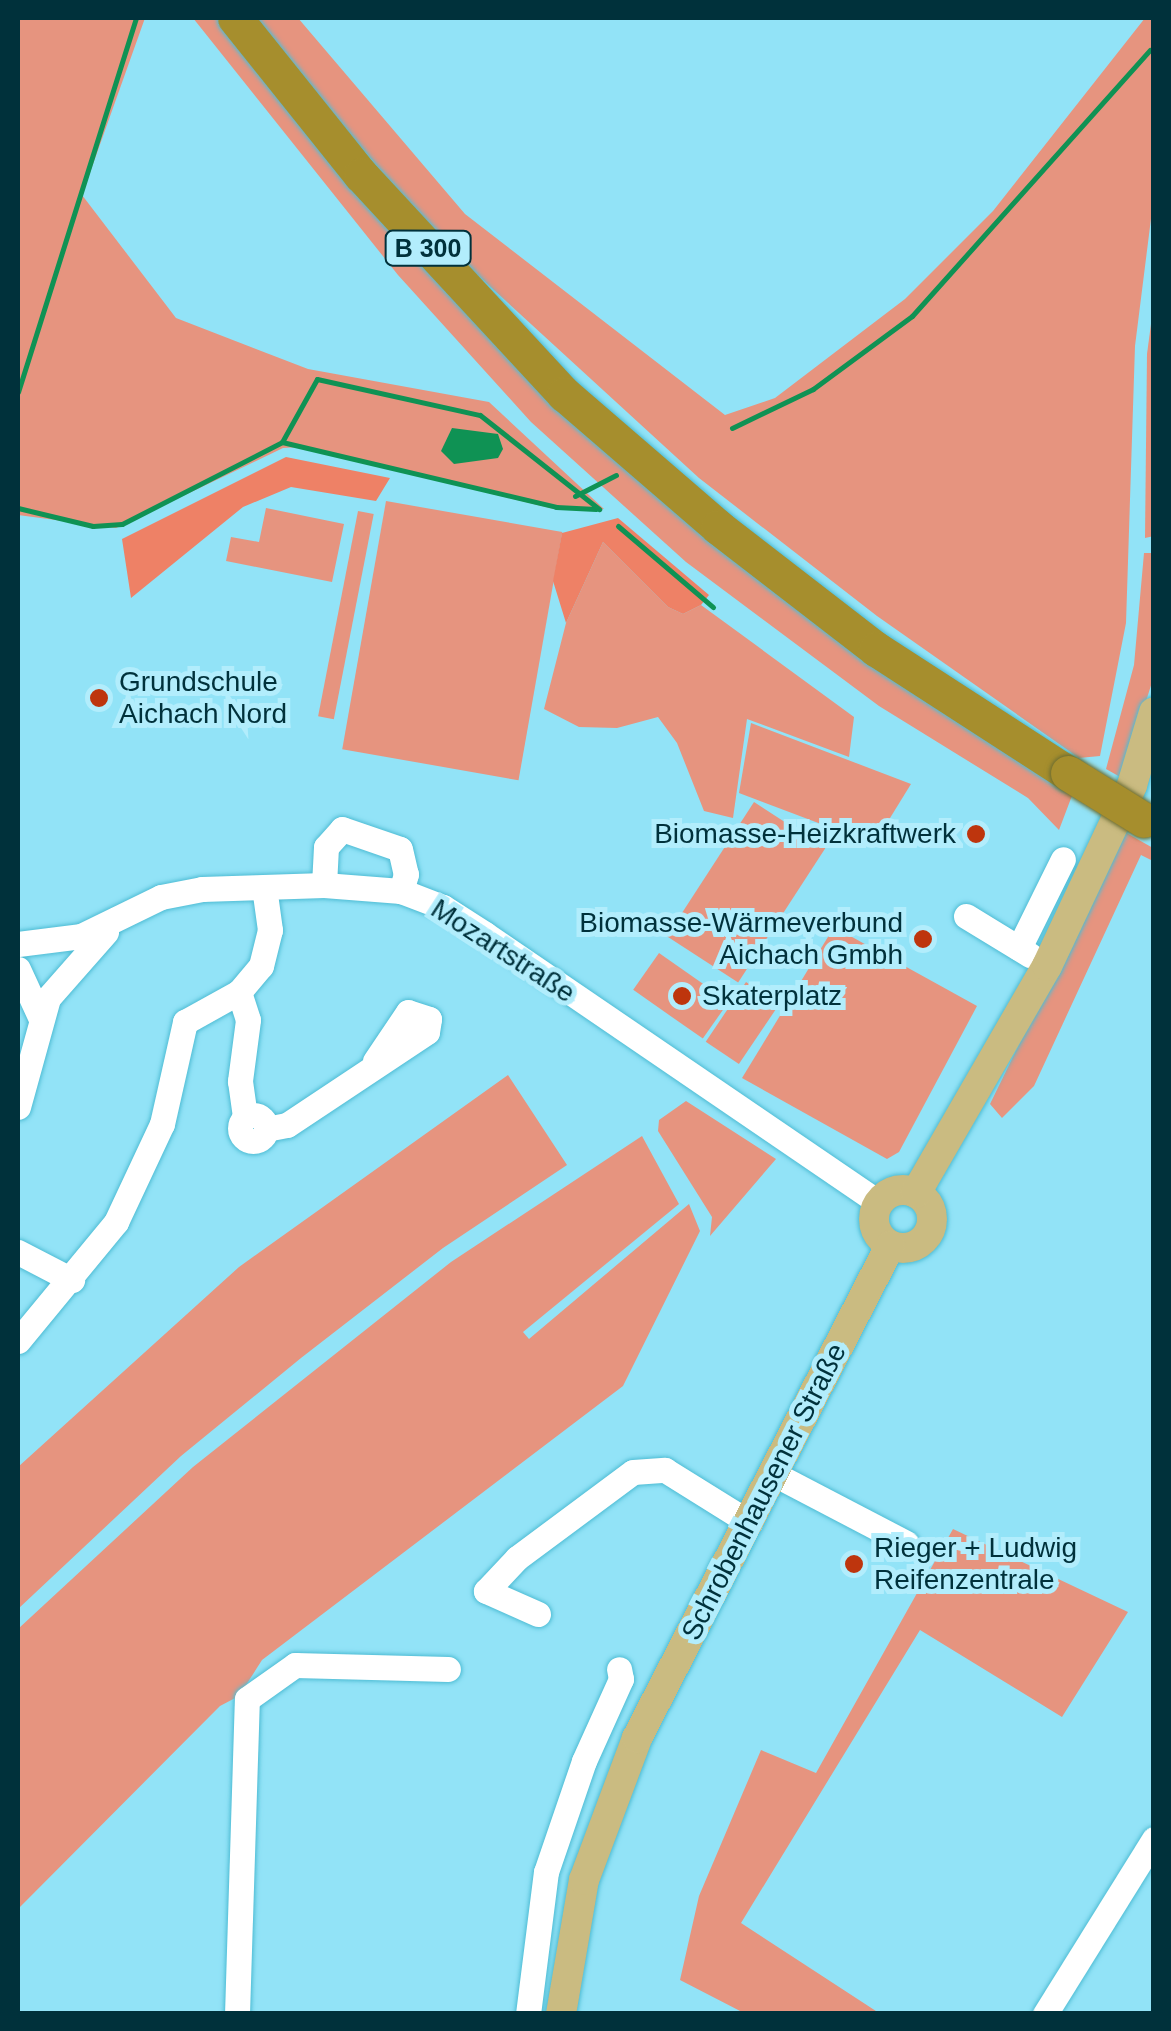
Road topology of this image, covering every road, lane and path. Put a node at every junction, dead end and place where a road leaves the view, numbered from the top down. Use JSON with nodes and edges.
{"nodes":[{"id":1,"x":235,"y":18,"type":"edge"},
{"id":2,"x":1154,"y":712,"type":"edge"},
{"id":3,"x":1148,"y":823,"type":"edge"},
{"id":4,"x":1062,"y":859,"type":"dead end"},
{"id":5,"x":324,"y":885,"type":"junction"},
{"id":6,"x":264,"y":887,"type":"junction"},
{"id":7,"x":401,"y":891,"type":"junction"},
{"id":8,"x":966,"y":916,"type":"dead end"},
{"id":9,"x":118,"y":922,"type":"junction"},
{"id":10,"x":18,"y":944,"type":"edge"},
{"id":11,"x":1019,"y":948,"type":"junction"},
{"id":12,"x":1047,"y":966,"type":"junction"},
{"id":13,"x":18,"y":970,"type":"edge"},
{"id":14,"x":239,"y":992,"type":"junction"},
{"id":15,"x":41,"y":1020,"type":"junction"},
{"id":16,"x":375,"y":1061,"type":"dead end"},
{"id":17,"x":18,"y":1108,"type":"edge"},
{"id":18,"x":916,"y":1193,"type":"junction"},
{"id":19,"x":879,"y":1203,"type":"junction"},
{"id":20,"x":890,"y":1246,"type":"junction"},
{"id":21,"x":18,"y":1252,"type":"edge"},
{"id":22,"x":72,"y":1280,"type":"junction"},
{"id":23,"x":18,"y":1341,"type":"edge"},
{"id":24,"x":776,"y":1475,"type":"junction"},
{"id":25,"x":750,"y":1522,"type":"junction"},
{"id":26,"x":906,"y":1543,"type":"dead end"},
{"id":27,"x":538,"y":1614,"type":"dead end"},
{"id":28,"x":619,"y":1669,"type":"dead end"},
{"id":29,"x":448,"y":1670,"type":"dead end"},
{"id":30,"x":600,"y":1721,"type":"junction"},
{"id":31,"x":637,"y":1738,"type":"junction"},
{"id":32,"x":1154,"y":1839,"type":"edge"},
{"id":33,"x":237,"y":2014,"type":"edge"},
{"id":34,"x":528,"y":2014,"type":"edge"},
{"id":35,"x":560,"y":2014,"type":"edge"},
{"id":36,"x":1045,"y":2014,"type":"edge"}],
"edges":[{"from":1,"to":3,"type":"highway","number":"B 300","bridge":true},
{"from":2,"to":12,"type":"main road"},
{"from":4,"to":11,"type":"street"},
{"from":5,"to":6,"type":"street","name":"Mozartstraße"},
{"from":5,"to":7,"type":"street","name":"Mozartstraße"},
{"from":5,"to":7,"type":"street"},
{"from":6,"to":9,"type":"street","name":"Mozartstraße"},
{"from":6,"to":14,"type":"street"},
{"from":7,"to":19,"type":"street","name":"Mozartstraße"},
{"from":8,"to":11,"type":"street"},
{"from":9,"to":10,"type":"street","name":"Mozartstraße"},
{"from":9,"to":15,"type":"street"},
{"from":11,"to":12,"type":"street"},
{"from":12,"to":18,"type":"main road"},
{"from":13,"to":15,"type":"street"},
{"from":14,"to":16,"type":"street"},
{"from":14,"to":22,"type":"street"},
{"from":15,"to":17,"type":"street"},
{"from":18,"to":19,"type":"main road"},
{"from":18,"to":20,"type":"main road"},
{"from":19,"to":20,"type":"main road"},
{"from":20,"to":24,"type":"main road","name":"Schrobenhausener Straße"},
{"from":21,"to":22,"type":"street"},
{"from":22,"to":23,"type":"street"},
{"from":24,"to":25,"type":"main road","name":"Schrobenhausener Straße"},
{"from":24,"to":26,"type":"street"},
{"from":25,"to":27,"type":"street"},
{"from":25,"to":31,"type":"main road","name":"Schrobenhausener Straße"},
{"from":28,"to":30,"type":"street"},
{"from":29,"to":33,"type":"street"},
{"from":30,"to":31,"type":"street"},
{"from":30,"to":34,"type":"street"},
{"from":31,"to":35,"type":"main road","name":"Schrobenhausener Straße"},
{"from":32,"to":36,"type":"street"}]}
